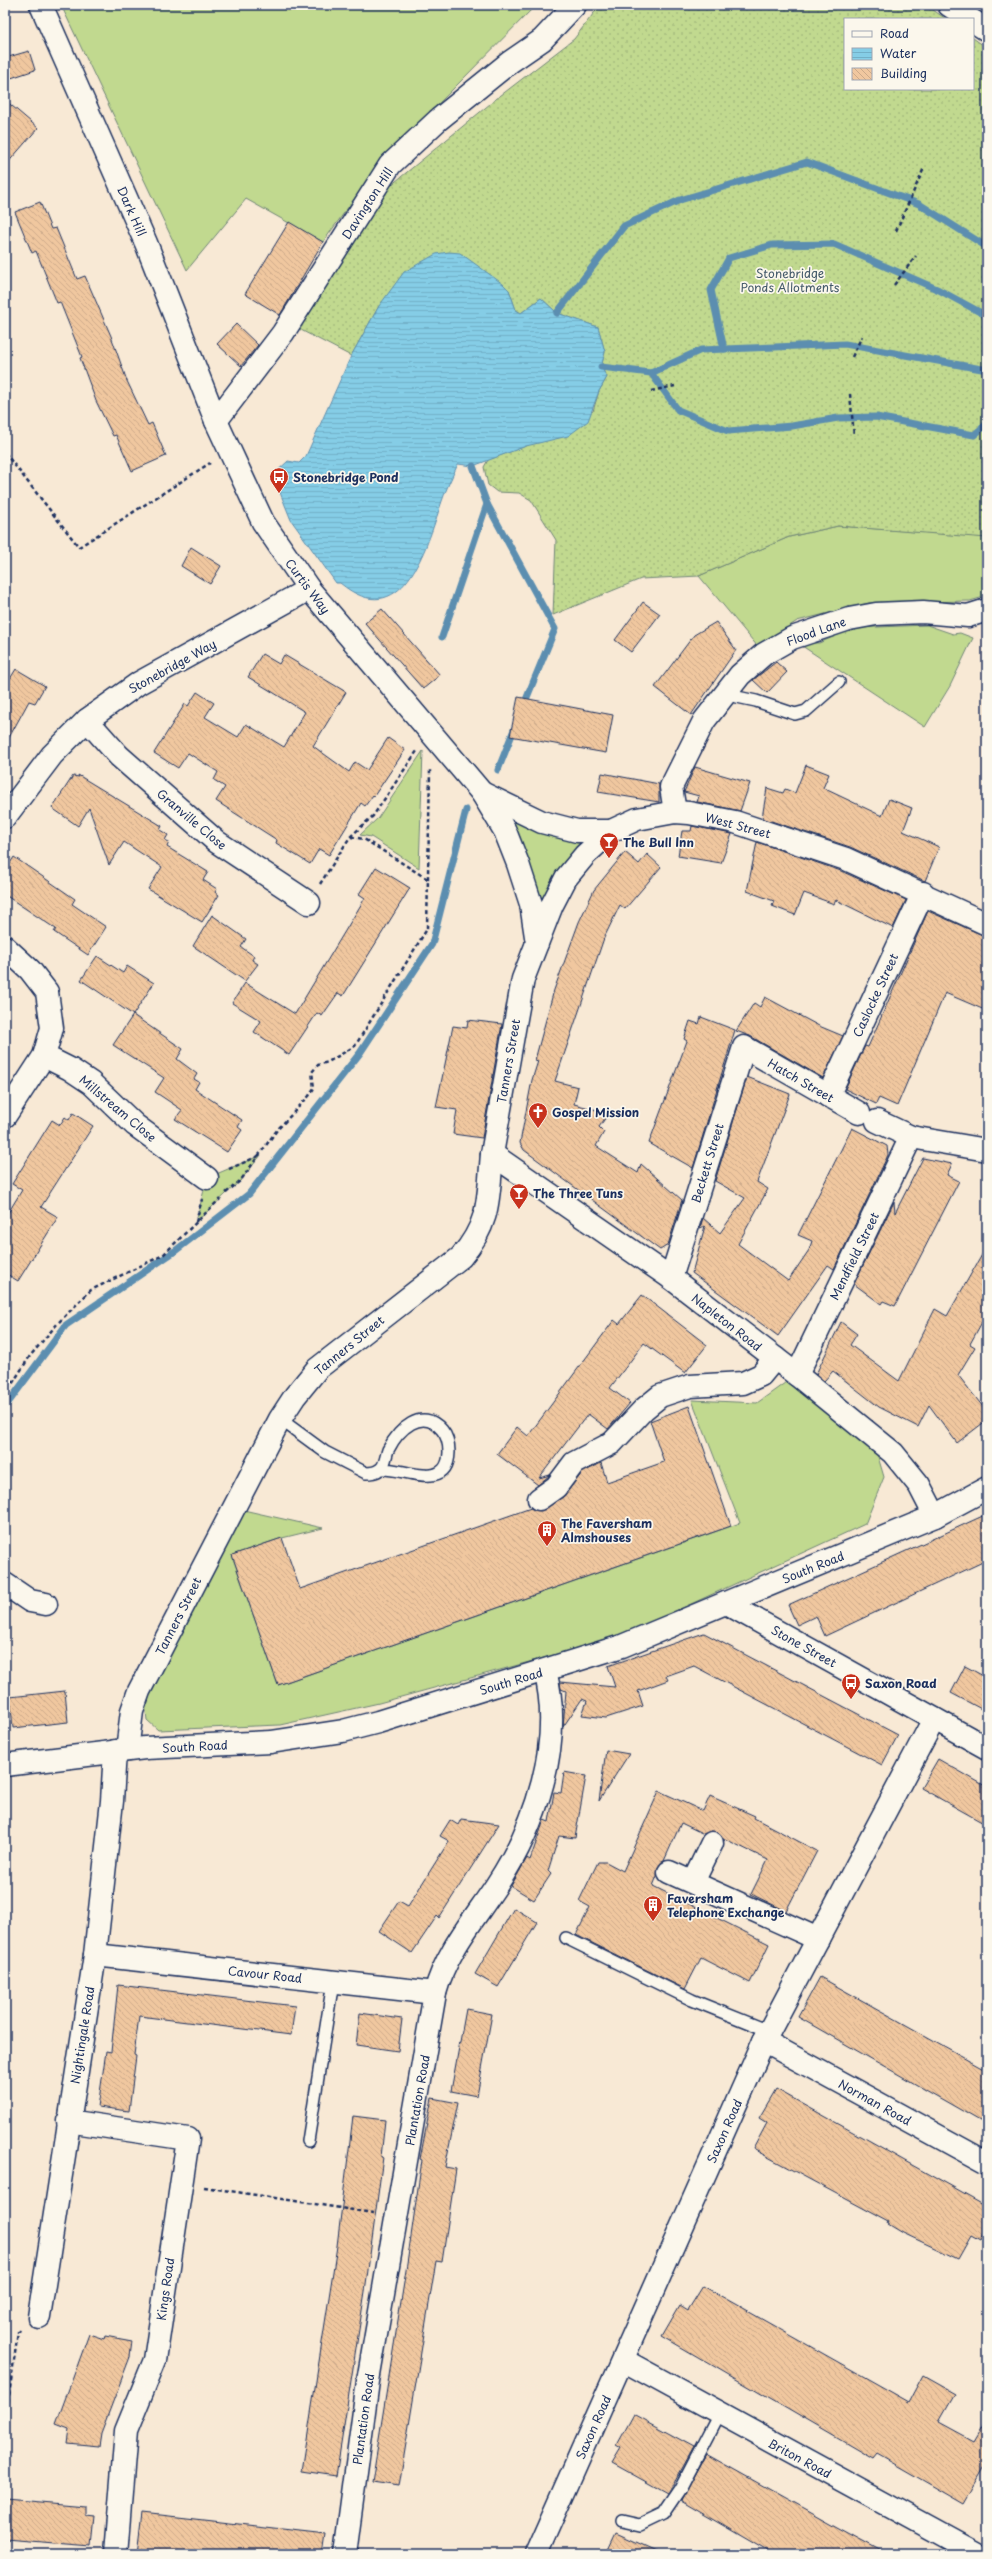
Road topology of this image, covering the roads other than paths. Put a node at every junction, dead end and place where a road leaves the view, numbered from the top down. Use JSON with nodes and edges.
{"nodes":[{"id":1,"x":40,"y":5,"type":"edge"},
{"id":2,"x":575,"y":5,"type":"edge"},
{"id":3,"x":949,"y":5,"type":"edge"},
{"id":4,"x":968,"y":18,"type":"edge"},
{"id":5,"x":974,"y":22,"type":"edge"},
{"id":6,"x":987,"y":30,"type":"edge"},
{"id":7,"x":216,"y":421,"type":"junction"},
{"id":8,"x":309,"y":589,"type":"junction"},
{"id":9,"x":987,"y":610,"type":"edge"},
{"id":10,"x":839,"y":682,"type":"dead end"},
{"id":11,"x":723,"y":694,"type":"junction"},
{"id":12,"x":87,"y":720,"type":"junction"},
{"id":13,"x":482,"y":792,"type":"junction"},
{"id":14,"x":675,"y":812,"type":"junction"},
{"id":15,"x":5,"y":817,"type":"edge"},
{"id":16,"x":611,"y":831,"type":"junction"},
{"id":17,"x":923,"y":894,"type":"junction"},
{"id":18,"x":309,"y":903,"type":"road end"},
{"id":19,"x":987,"y":924,"type":"edge"},
{"id":20,"x":537,"y":943,"type":"junction"},
{"id":21,"x":5,"y":947,"type":"edge"},
{"id":22,"x":744,"y":1047,"type":"joint"},
{"id":23,"x":44,"y":1056,"type":"junction"},
{"id":24,"x":828,"y":1096,"type":"junction"},
{"id":25,"x":5,"y":1116,"type":"edge"},
{"id":26,"x":911,"y":1137,"type":"junction"},
{"id":27,"x":987,"y":1150,"type":"edge"},
{"id":28,"x":492,"y":1154,"type":"junction"},
{"id":29,"x":207,"y":1178,"type":"dead end"},
{"id":30,"x":671,"y":1278,"type":"junction"},
{"id":31,"x":775,"y":1358,"type":"junction"},
{"id":32,"x":797,"y":1375,"type":"junction"},
{"id":33,"x":280,"y":1419,"type":"junction"},
{"id":34,"x":381,"y":1469,"type":"junction"},
{"id":35,"x":987,"y":1488,"type":"edge"},
{"id":36,"x":539,"y":1499,"type":"dead end"},
{"id":37,"x":935,"y":1516,"type":"junction"},
{"id":38,"x":5,"y":1584,"type":"edge"},
{"id":39,"x":726,"y":1603,"type":"junction"},
{"id":40,"x":46,"y":1604,"type":"dead end"},
{"id":41,"x":545,"y":1671,"type":"junction"},
{"id":42,"x":934,"y":1719,"type":"junction"},
{"id":43,"x":987,"y":1748,"type":"edge"},
{"id":44,"x":121,"y":1751,"type":"junction"},
{"id":45,"x":5,"y":1765,"type":"edge"},
{"id":46,"x":712,"y":1843,"type":"dead end"},
{"id":47,"x":669,"y":1872,"type":"dead end"},
{"id":48,"x":693,"y":1882,"type":"junction"},
{"id":49,"x":566,"y":1938,"type":"dead end"},
{"id":50,"x":818,"y":1939,"type":"junction"},
{"id":51,"x":96,"y":1954,"type":"junction"},
{"id":52,"x":333,"y":1982,"type":"junction"},
{"id":53,"x":435,"y":1993,"type":"junction"},
{"id":54,"x":767,"y":2036,"type":"junction"},
{"id":55,"x":68,"y":2122,"type":"junction"},
{"id":56,"x":308,"y":2141,"type":"dead end"},
{"id":57,"x":987,"y":2163,"type":"edge"},
{"id":58,"x":39,"y":2317,"type":"road end"},
{"id":59,"x":623,"y":2360,"type":"junction"},
{"id":60,"x":719,"y":2414,"type":"junction"},
{"id":61,"x":622,"y":2521,"type":"dead end"},
{"id":62,"x":981,"y":2549,"type":"edge"},
{"id":63,"x":116,"y":2554,"type":"edge"},
{"id":64,"x":345,"y":2554,"type":"edge"},
{"id":65,"x":536,"y":2554,"type":"edge"}],
"edges":[{"from":1,"to":7,"type":"street","name":"Dark Hill"},
{"from":2,"to":7,"type":"street","name":"Davington Hill"},
{"from":3,"to":4,"type":"street"},
{"from":5,"to":6,"type":"street"},
{"from":7,"to":8,"type":"street","name":"Curtis Way"},
{"from":8,"to":12,"type":"street","name":"Stonebridge Way"},
{"from":8,"to":13,"type":"street","name":"Curtis Way"},
{"from":9,"to":11,"type":"street","name":"Flood Lane"},
{"from":10,"to":11,"type":"lane"},
{"from":11,"to":14,"type":"street","name":"Flood Lane"},
{"from":12,"to":15,"type":"street","name":"Stonebridge Way"},
{"from":12,"to":18,"type":"street","name":"Granville Close"},
{"from":13,"to":16,"type":"street"},
{"from":13,"to":20,"type":"street","name":"Curtis Way"},
{"from":14,"to":16,"type":"street","name":"West Street"},
{"from":14,"to":17,"type":"street","name":"West Street"},
{"from":16,"to":20,"type":"street","name":"West Street"},
{"from":17,"to":19,"type":"street","name":"West Street"},
{"from":17,"to":24,"type":"street","name":"Caslocke Street"},
{"from":20,"to":28,"type":"street","name":"Tanners Street"},
{"from":21,"to":23,"type":"street"},
{"from":22,"to":24,"type":"street","name":"Hatch Street"},
{"from":22,"to":30,"type":"street","name":"Beckett Street"},
{"from":23,"to":25,"type":"street"},
{"from":23,"to":29,"type":"street","name":"Millstream Close"},
{"from":24,"to":26,"type":"street","name":"Hatch Street"},
{"from":26,"to":27,"type":"street","name":"Hatch Street"},
{"from":26,"to":32,"type":"street","name":"Mendfield Street"},
{"from":28,"to":30,"type":"street","name":"Napleton Road"},
{"from":28,"to":33,"type":"street","name":"Tanners Street"},
{"from":30,"to":31,"type":"street","name":"Napleton Road"},
{"from":31,"to":32,"type":"street","name":"Napleton Road"},
{"from":31,"to":36,"type":"street"},
{"from":32,"to":37,"type":"street","name":"Napleton Road"},
{"from":33,"to":34,"type":"lane"},
{"from":33,"to":44,"type":"street","name":"Tanners Street"},
{"from":34,"to":34,"type":"lane"},
{"from":35,"to":37,"type":"street","name":"South Road"},
{"from":37,"to":39,"type":"street","name":"South Road"},
{"from":38,"to":40,"type":"street"},
{"from":39,"to":41,"type":"street","name":"South Road"},
{"from":39,"to":42,"type":"street","name":"Stone Street"},
{"from":41,"to":44,"type":"street","name":"South Road"},
{"from":41,"to":53,"type":"street","name":"Plantation Road"},
{"from":42,"to":43,"type":"street","name":"Stone Street"},
{"from":42,"to":50,"type":"street","name":"Saxon Road"},
{"from":44,"to":45,"type":"street","name":"South Road"},
{"from":44,"to":51,"type":"street","name":"Nightingale Road"},
{"from":46,"to":48,"type":"street"},
{"from":47,"to":48,"type":"street"},
{"from":48,"to":50,"type":"street"},
{"from":49,"to":54,"type":"lane"},
{"from":50,"to":54,"type":"street","name":"Saxon Road"},
{"from":51,"to":52,"type":"street","name":"Cavour Road"},
{"from":51,"to":55,"type":"street","name":"Nightingale Road"},
{"from":52,"to":53,"type":"street","name":"Cavour Road"},
{"from":52,"to":56,"type":"lane"},
{"from":53,"to":64,"type":"street","name":"Plantation Road"},
{"from":54,"to":57,"type":"street","name":"Norman Road"},
{"from":54,"to":59,"type":"street","name":"Saxon Road"},
{"from":55,"to":58,"type":"street","name":"Nightingale Road"},
{"from":55,"to":63,"type":"street","name":"Kings Road"},
{"from":59,"to":60,"type":"street","name":"Briton Road"},
{"from":59,"to":65,"type":"street","name":"Saxon Road"},
{"from":60,"to":61,"type":"lane"},
{"from":60,"to":62,"type":"street","name":"Briton Road"}]}
